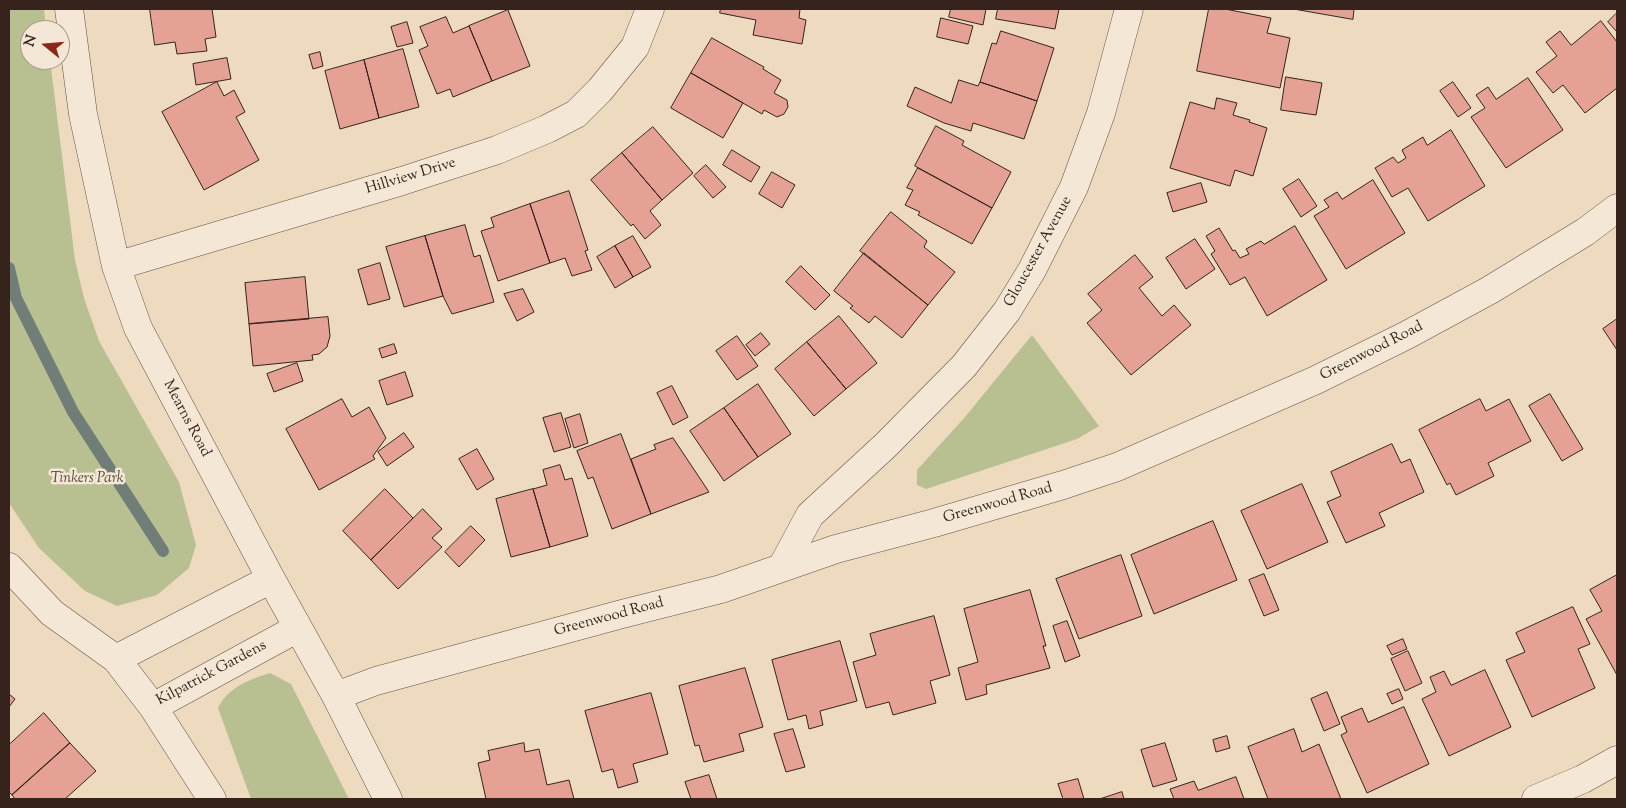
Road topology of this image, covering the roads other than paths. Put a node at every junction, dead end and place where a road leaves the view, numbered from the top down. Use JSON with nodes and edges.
{"nodes":[{"id":1,"x":69,"y":9,"type":"edge"},
{"id":2,"x":650,"y":9,"type":"edge"},
{"id":3,"x":1129,"y":9,"type":"edge"},
{"id":4,"x":1617,"y":208,"type":"edge"},
{"id":5,"x":116,"y":266,"type":"junction"},
{"id":6,"x":9,"y":567,"type":"edge"},
{"id":7,"x":782,"y":567,"type":"junction"},
{"id":8,"x":271,"y":579,"type":"junction"},
{"id":9,"x":298,"y":628,"type":"junction"},
{"id":10,"x":116,"y":659,"type":"junction"},
{"id":11,"x":336,"y":696,"type":"junction"},
{"id":12,"x":153,"y":707,"type":"junction"},
{"id":13,"x":1617,"y":760,"type":"edge"},
{"id":14,"x":211,"y":799,"type":"edge"},
{"id":15,"x":388,"y":799,"type":"edge"},
{"id":16,"x":1536,"y":799,"type":"edge"}],
"edges":[{"from":1,"to":5,"type":"street","name":"Mearns Road"},
{"from":2,"to":5,"type":"street","name":"Hillview Drive"},
{"from":3,"to":7,"type":"street","name":"Gloucester Avenue"},
{"from":4,"to":7,"type":"street","name":"Greenwood Road"},
{"from":5,"to":8,"type":"street","name":"Mearns Road"},
{"from":6,"to":10,"type":"street","name":"Kilpatrick Gardens"},
{"from":7,"to":11,"type":"street","name":"Greenwood Road"},
{"from":8,"to":9,"type":"street","name":"Mearns Road"},
{"from":8,"to":10,"type":"street"},
{"from":9,"to":11,"type":"street","name":"Mearns Road"},
{"from":9,"to":12,"type":"street","name":"Kilpatrick Gardens"},
{"from":10,"to":12,"type":"street","name":"Kilpatrick Gardens"},
{"from":11,"to":15,"type":"street","name":"Mearns Road"},
{"from":12,"to":14,"type":"street"},
{"from":13,"to":16,"type":"street"}]}
